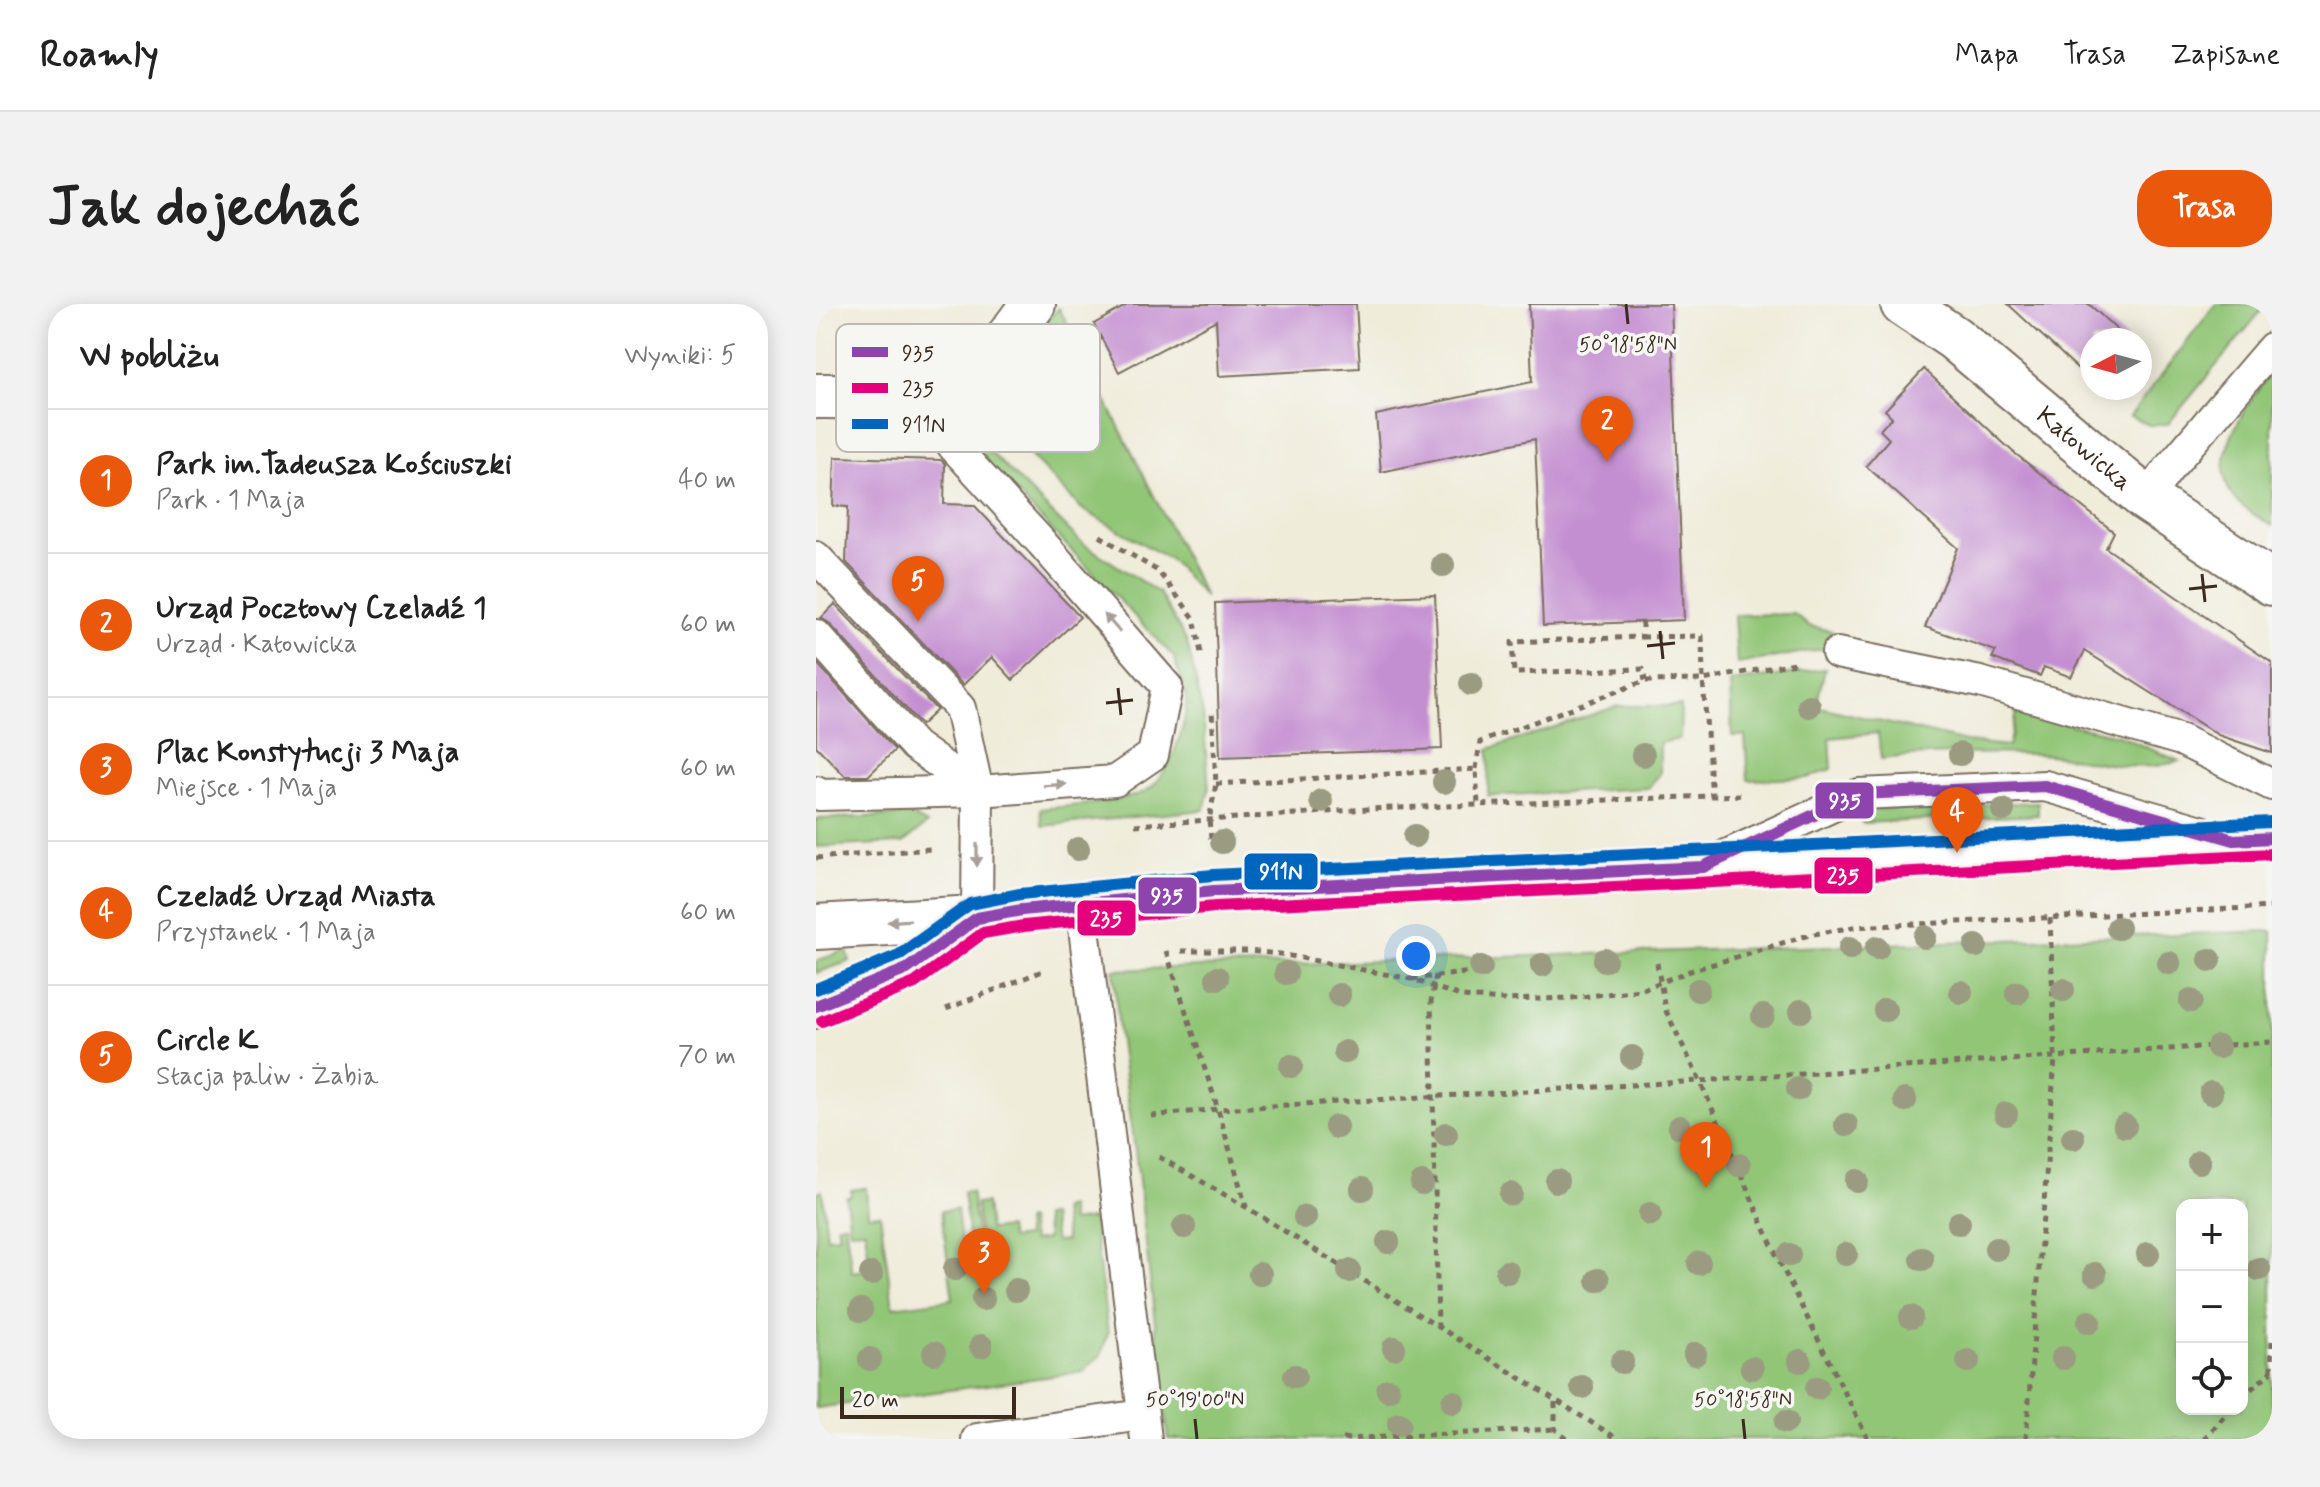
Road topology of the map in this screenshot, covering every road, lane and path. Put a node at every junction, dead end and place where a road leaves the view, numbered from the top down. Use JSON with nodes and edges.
{"nodes":[{"id":1,"x":1033,"y":304,"type":"edge"},
{"id":2,"x":1903,"y":304,"type":"edge"},
{"id":3,"x":1019,"y":324,"type":"edge"},
{"id":4,"x":2272,"y":348,"type":"edge"},
{"id":5,"x":816,"y":396,"type":"edge"},
{"id":6,"x":836,"y":396,"type":"edge"},
{"id":7,"x":959,"y":452,"type":"edge"},
{"id":8,"x":2146,"y":499,"type":"junction"},
{"id":9,"x":816,"y":557,"type":"edge"},
{"id":10,"x":2272,"y":583,"type":"edge"},
{"id":11,"x":1642,"y":622,"type":"dead end"},
{"id":12,"x":816,"y":635,"type":"edge"},
{"id":13,"x":1642,"y":637,"type":"junction"},
{"id":14,"x":1837,"y":653,"type":"joint"},
{"id":15,"x":1703,"y":680,"type":"junction"},
{"id":16,"x":1645,"y":681,"type":"junction"},
{"id":17,"x":1476,"y":769,"type":"junction"},
{"id":18,"x":1216,"y":784,"type":"dead end"},
{"id":19,"x":2272,"y":785,"type":"edge"},
{"id":20,"x":978,"y":791,"type":"junction"},
{"id":21,"x":816,"y":792,"type":"edge"},
{"id":22,"x":1743,"y":795,"type":"dead end"},
{"id":23,"x":1712,"y":797,"type":"junction"},
{"id":24,"x":1478,"y":805,"type":"junction"},
{"id":25,"x":1209,"y":820,"type":"dead end"},
{"id":26,"x":2253,"y":839,"type":"edge"},
{"id":27,"x":1703,"y":867,"type":"junction"},
{"id":28,"x":1081,"y":903,"type":"junction"},
{"id":29,"x":2272,"y":907,"type":"edge"},
{"id":30,"x":2050,"y":917,"type":"junction"},
{"id":31,"x":977,"y":918,"type":"junction"},
{"id":32,"x":816,"y":927,"type":"edge"},
{"id":33,"x":1166,"y":951,"type":"junction"},
{"id":34,"x":1152,"y":952,"type":"dead end"},
{"id":35,"x":1657,"y":963,"type":"dead end"},
{"id":36,"x":1473,"y":972,"type":"dead end"},
{"id":37,"x":1436,"y":975,"type":"junction"},
{"id":38,"x":1411,"y":979,"type":"junction"},
{"id":39,"x":1660,"y":984,"type":"junction"},
{"id":40,"x":1434,"y":986,"type":"junction"},
{"id":41,"x":816,"y":1006,"type":"edge"},
{"id":42,"x":2272,"y":1042,"type":"edge"},
{"id":43,"x":2055,"y":1058,"type":"junction"},
{"id":44,"x":1700,"y":1081,"type":"junction"},
{"id":45,"x":1433,"y":1096,"type":"junction"},
{"id":46,"x":1218,"y":1109,"type":"junction"},
{"id":47,"x":1106,"y":1123,"type":"junction"},
{"id":48,"x":1157,"y":1156,"type":"dead end"},
{"id":49,"x":1246,"y":1207,"type":"junction"},
{"id":50,"x":1438,"y":1329,"type":"junction"},
{"id":51,"x":2272,"y":1338,"type":"edge"},
{"id":52,"x":2272,"y":1371,"type":"edge"},
{"id":53,"x":2248,"y":1392,"type":"edge"},
{"id":54,"x":1555,"y":1401,"type":"junction"},
{"id":55,"x":2226,"y":1415,"type":"edge"},
{"id":56,"x":1144,"y":1427,"type":"edge"},
{"id":57,"x":1555,"y":1429,"type":"junction"},
{"id":58,"x":977,"y":1439,"type":"edge"},
{"id":59,"x":1343,"y":1439,"type":"edge"},
{"id":60,"x":1566,"y":1439,"type":"edge"},
{"id":61,"x":1618,"y":1439,"type":"edge"},
{"id":62,"x":1868,"y":1439,"type":"edge"},
{"id":63,"x":2026,"y":1439,"type":"edge"},
{"id":64,"x":2204,"y":1439,"type":"edge"}],
"edges":[{"from":1,"to":3,"type":"street"},
{"from":2,"to":8,"type":"street","name":"Katowicka"},
{"from":4,"to":8,"type":"lane"},
{"from":5,"to":6,"type":"street"},
{"from":20,"to":7,"type":"lane","one_way":true},
{"from":8,"to":10,"type":"street","name":"Katowicka"},
{"from":9,"to":20,"type":"lane"},
{"from":11,"to":13,"type":"path"},
{"from":12,"to":20,"type":"lane"},
{"from":13,"to":15,"type":"path"},
{"from":13,"to":16,"type":"path"},
{"from":14,"to":15,"type":"path"},
{"from":14,"to":19,"type":"lane"},
{"from":15,"to":16,"type":"path"},
{"from":15,"to":23,"type":"path"},
{"from":16,"to":17,"type":"path"},
{"from":17,"to":18,"type":"path"},
{"from":17,"to":24,"type":"path"},
{"from":20,"to":21,"type":"lane"},
{"from":20,"to":31,"type":"lane","one_way":true},
{"from":22,"to":23,"type":"path"},
{"from":23,"to":24,"type":"path"},
{"from":24,"to":25,"type":"path"},
{"from":26,"to":27,"type":"street"},
{"from":26,"to":27,"type":"lane"},
{"from":27,"to":28,"type":"street"},
{"from":28,"to":31,"type":"street"},
{"from":28,"to":47,"type":"lane"},
{"from":29,"to":30,"type":"path"},
{"from":30,"to":39,"type":"path"},
{"from":30,"to":43,"type":"path"},
{"from":31,"to":32,"type":"street","one_way":true},
{"from":31,"to":41,"type":"street"},
{"from":33,"to":34,"type":"path"},
{"from":33,"to":38,"type":"path"},
{"from":33,"to":46,"type":"path"},
{"from":35,"to":39,"type":"path"},
{"from":36,"to":37,"type":"path"},
{"from":37,"to":38,"type":"path"},
{"from":37,"to":40,"type":"path"},
{"from":38,"to":40,"type":"path"},
{"from":39,"to":40,"type":"path"},
{"from":39,"to":44,"type":"path"},
{"from":40,"to":45,"type":"path"},
{"from":42,"to":43,"type":"path"},
{"from":43,"to":44,"type":"path"},
{"from":43,"to":63,"type":"path"},
{"from":44,"to":45,"type":"path"},
{"from":44,"to":62,"type":"path"},
{"from":45,"to":46,"type":"path"},
{"from":45,"to":50,"type":"path"},
{"from":46,"to":47,"type":"path"},
{"from":46,"to":49,"type":"path"},
{"from":47,"to":56,"type":"lane"},
{"from":48,"to":49,"type":"path"},
{"from":49,"to":50,"type":"path"},
{"from":50,"to":54,"type":"path"},
{"from":51,"to":52,"type":"path"},
{"from":52,"to":53,"type":"path"},
{"from":54,"to":57,"type":"path"},
{"from":54,"to":61,"type":"path"},
{"from":55,"to":64,"type":"path"},
{"from":56,"to":58,"type":"lane"},
{"from":57,"to":59,"type":"path"},
{"from":57,"to":60,"type":"path"}]}
